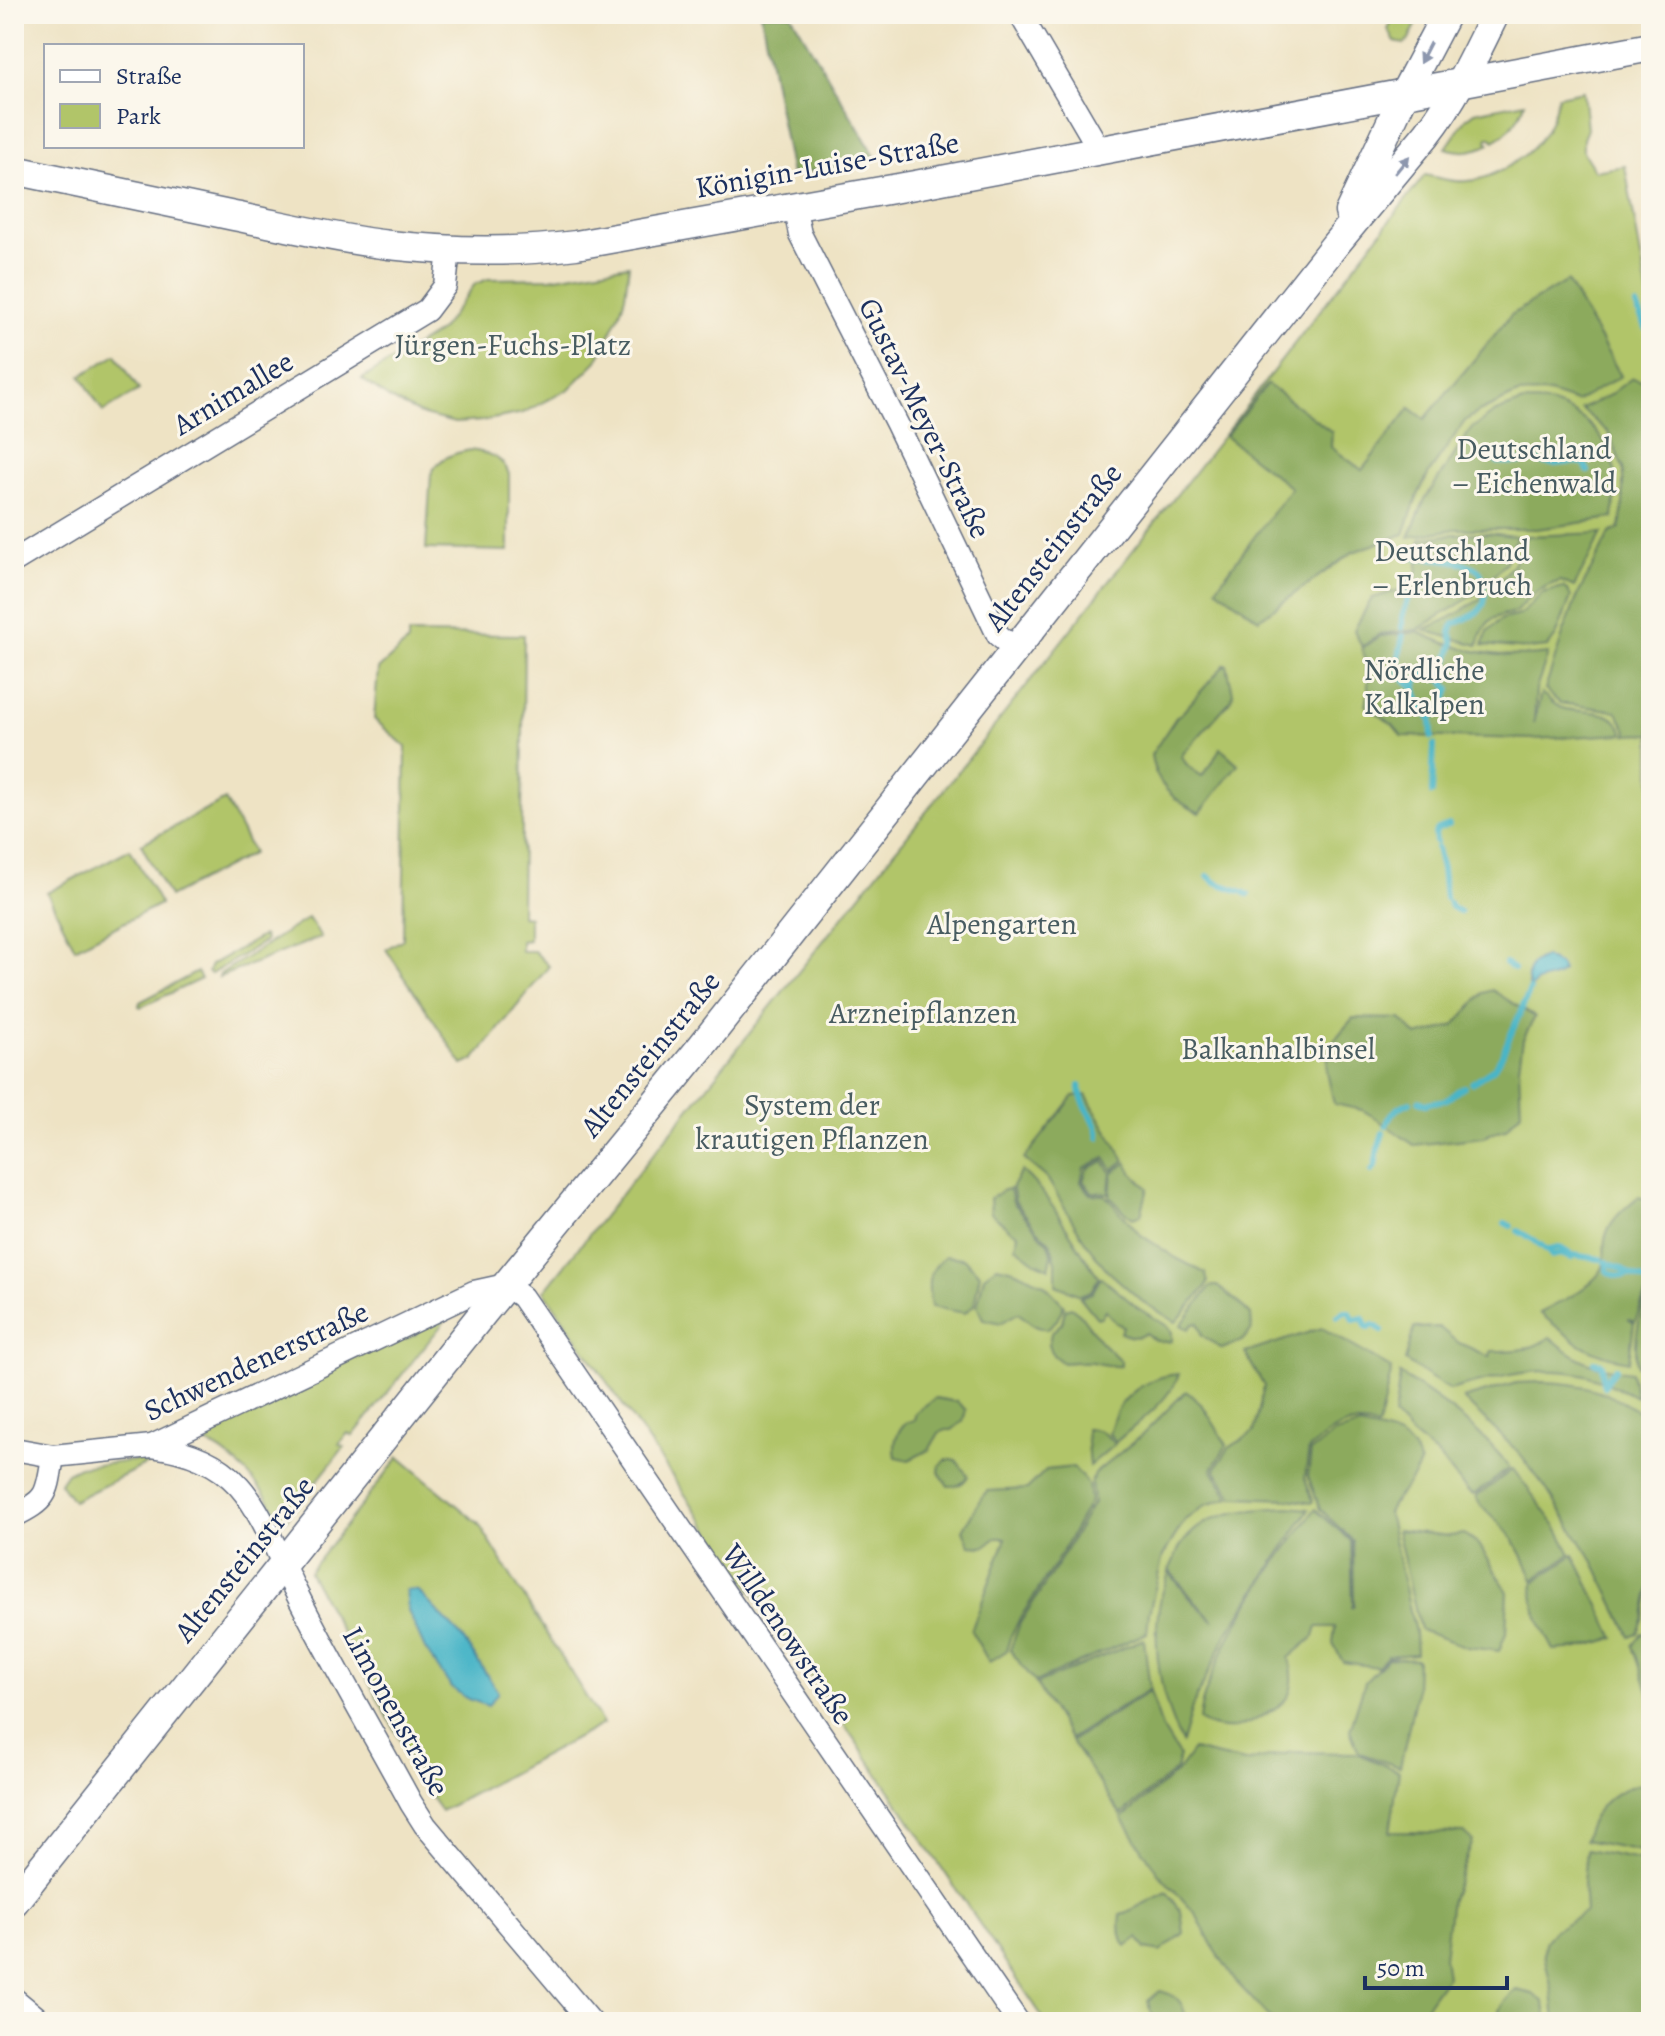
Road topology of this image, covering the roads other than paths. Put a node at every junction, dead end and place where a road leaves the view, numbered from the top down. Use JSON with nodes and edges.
{"nodes":[{"id":1,"x":1020,"y":14,"type":"edge"},
{"id":2,"x":1446,"y":14,"type":"edge"},
{"id":3,"x":1495,"y":14,"type":"edge"},
{"id":4,"x":1651,"y":47,"type":"edge"},
{"id":5,"x":1460,"y":82,"type":"junction"},
{"id":6,"x":1405,"y":92,"type":"junction"},
{"id":7,"x":1099,"y":149,"type":"junction"},
{"id":8,"x":14,"y":170,"type":"edge"},
{"id":9,"x":794,"y":205,"type":"junction"},
{"id":10,"x":1334,"y":246,"type":"junction"},
{"id":11,"x":449,"y":250,"type":"junction"},
{"id":12,"x":14,"y":561,"type":"edge"},
{"id":13,"x":1016,"y":650,"type":"junction"},
{"id":14,"x":506,"y":1285,"type":"junction"},
{"id":15,"x":152,"y":1446,"type":"junction"},
{"id":16,"x":14,"y":1449,"type":"edge"},
{"id":17,"x":53,"y":1456,"type":"junction"},
{"id":18,"x":14,"y":1516,"type":"edge"},
{"id":19,"x":283,"y":1565,"type":"junction"},
{"id":20,"x":14,"y":1902,"type":"edge"},
{"id":21,"x":14,"y":1999,"type":"edge"},
{"id":22,"x":42,"y":2022,"type":"edge"},
{"id":23,"x":591,"y":2022,"type":"edge"},
{"id":24,"x":1018,"y":2022,"type":"edge"}],
"edges":[{"from":1,"to":7,"type":"street"},
{"from":2,"to":6,"type":"main road","name":"Altensteinstraße","one_way":true},
{"from":3,"to":5,"type":"main road","name":"Altensteinstraße"},
{"from":4,"to":5,"type":"main road","name":"Königin-Luise-Straße"},
{"from":5,"to":6,"type":"main road","name":"Königin-Luise-Straße"},
{"from":10,"to":5,"type":"main road","name":"Altensteinstraße","one_way":true},
{"from":6,"to":7,"type":"main road","name":"Königin-Luise-Straße"},
{"from":6,"to":10,"type":"main road","name":"Altensteinstraße"},
{"from":7,"to":9,"type":"main road","name":"Königin-Luise-Straße"},
{"from":8,"to":11,"type":"main road","name":"Königin-Luise-Straße"},
{"from":9,"to":11,"type":"main road","name":"Königin-Luise-Straße"},
{"from":9,"to":13,"type":"street","name":"Gustav-Meyer-Straße"},
{"from":10,"to":13,"type":"main road","name":"Altensteinstraße"},
{"from":11,"to":12,"type":"street","name":"Arnimallee"},
{"from":13,"to":14,"type":"main road","name":"Altensteinstraße"},
{"from":14,"to":15,"type":"street","name":"Schwendenerstraße"},
{"from":14,"to":19,"type":"main road","name":"Altensteinstraße"},
{"from":14,"to":24,"type":"street","name":"Willdenowstraße"},
{"from":15,"to":17,"type":"street","name":"Schwendenerstraße"},
{"from":15,"to":19,"type":"street","name":"Limonenstraße"},
{"from":16,"to":17,"type":"street","name":"Schwendenerstraße"},
{"from":17,"to":18,"type":"street"},
{"from":19,"to":20,"type":"main road","name":"Altensteinstraße"},
{"from":19,"to":23,"type":"street","name":"Limonenstraße"},
{"from":21,"to":22,"type":"street"}]}
